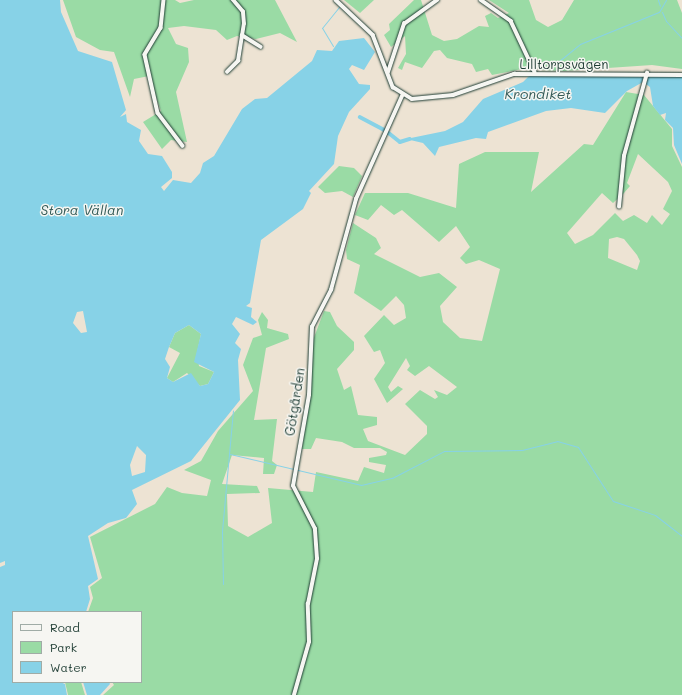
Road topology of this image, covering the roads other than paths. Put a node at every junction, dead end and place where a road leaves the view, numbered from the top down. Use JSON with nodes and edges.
{"nodes":[{"id":1,"x":164,"y":0,"type":"edge"},
{"id":2,"x":233,"y":0,"type":"edge"},
{"id":3,"x":336,"y":0,"type":"edge"},
{"id":4,"x":437,"y":0,"type":"edge"},
{"id":5,"x":481,"y":0,"type":"edge"},
{"id":6,"x":242,"y":35,"type":"junction"},
{"id":7,"x":261,"y":47,"type":"dead end"},
{"id":8,"x":227,"y":72,"type":"dead end"},
{"id":9,"x":388,"y":72,"type":"junction"},
{"id":10,"x":535,"y":72,"type":"junction"},
{"id":11,"x":646,"y":75,"type":"junction"},
{"id":12,"x":682,"y":75,"type":"edge"},
{"id":13,"x":402,"y":96,"type":"junction"},
{"id":14,"x":183,"y":146,"type":"dead end"},
{"id":15,"x":618,"y":208,"type":"dead end"},
{"id":16,"x":294,"y":695,"type":"edge"}],
"edges":[{"from":1,"to":14,"type":"street"},
{"from":2,"to":6,"type":"street"},
{"from":3,"to":9,"type":"street"},
{"from":4,"to":9,"type":"street"},
{"from":5,"to":10,"type":"street"},
{"from":6,"to":7,"type":"street"},
{"from":6,"to":8,"type":"street"},
{"from":9,"to":13,"type":"street"},
{"from":10,"to":11,"type":"street","name":"Lilltorpsvägen"},
{"from":10,"to":13,"type":"street","name":"Lilltorpsvägen"},
{"from":11,"to":12,"type":"street","name":"Lilltorpsvägen"},
{"from":11,"to":15,"type":"street"},
{"from":13,"to":16,"type":"street","name":"Götgården"}]}
